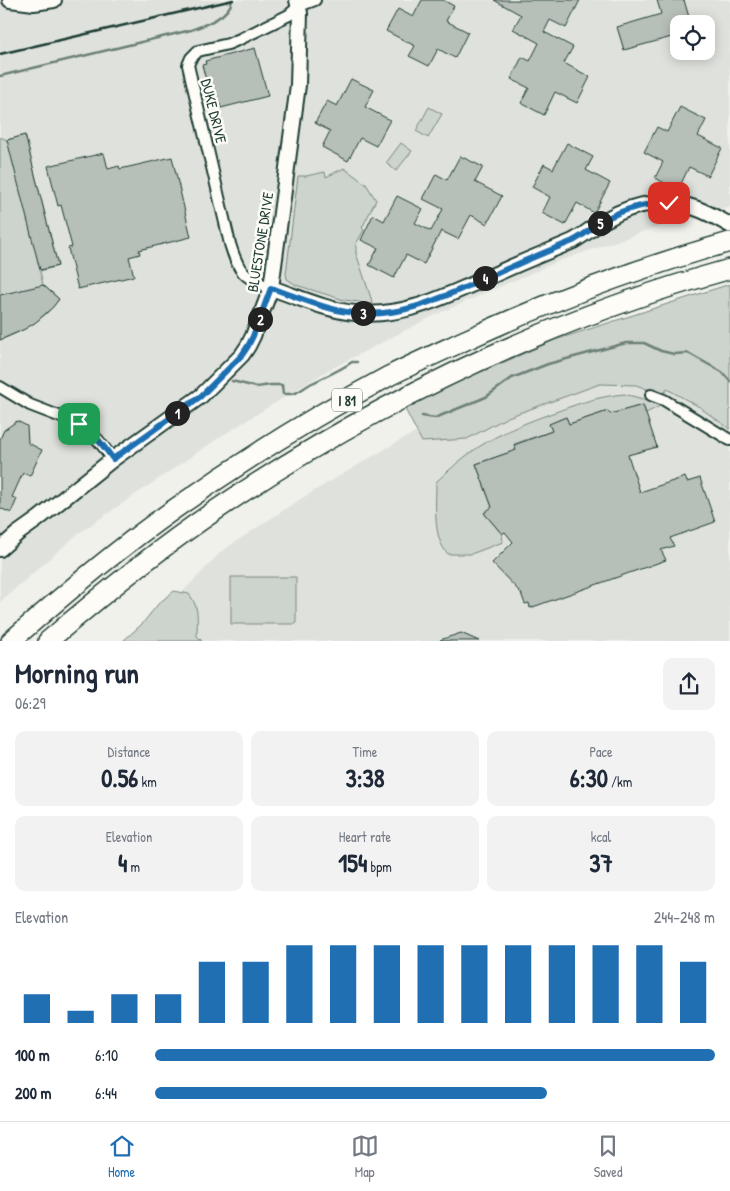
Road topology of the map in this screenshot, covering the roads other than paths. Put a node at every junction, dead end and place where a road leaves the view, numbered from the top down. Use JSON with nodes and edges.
{"nodes":[{"id":1,"x":10,"y":0,"type":"edge"},
{"id":2,"x":54,"y":0,"type":"edge"},
{"id":3,"x":316,"y":0,"type":"edge"},
{"id":4,"x":298,"y":3,"type":"edge"},
{"id":5,"x":730,"y":225,"type":"edge"},
{"id":6,"x":730,"y":242,"type":"edge"},
{"id":7,"x":730,"y":269,"type":"edge"},
{"id":8,"x":271,"y":288,"type":"junction"},
{"id":9,"x":0,"y":387,"type":"edge"},
{"id":10,"x":651,"y":395,"type":"dead end"},
{"id":11,"x":730,"y":440,"type":"edge"},
{"id":12,"x":113,"y":459,"type":"junction"},
{"id":13,"x":0,"y":549,"type":"edge"},
{"id":14,"x":11,"y":641,"type":"edge"},
{"id":15,"x":48,"y":641,"type":"edge"}],
"edges":[{"from":1,"to":2,"type":"street"},
{"from":3,"to":4,"type":"street","name":"DUKE DRIVE"},
{"from":4,"to":8,"type":"street","name":"BLUESTONE DRIVE"},
{"from":4,"to":8,"type":"street","name":"DUKE DRIVE"},
{"from":5,"to":8,"type":"street"},
{"from":6,"to":14,"type":"highway","number":"I 81"},
{"from":7,"to":15,"type":"highway","number":"I 81"},
{"from":8,"to":12,"type":"street","name":"BLUESTONE DRIVE"},
{"from":9,"to":12,"type":"street"},
{"from":10,"to":11,"type":"street"},
{"from":12,"to":13,"type":"street","name":"BLUESTONE DRIVE"}]}
